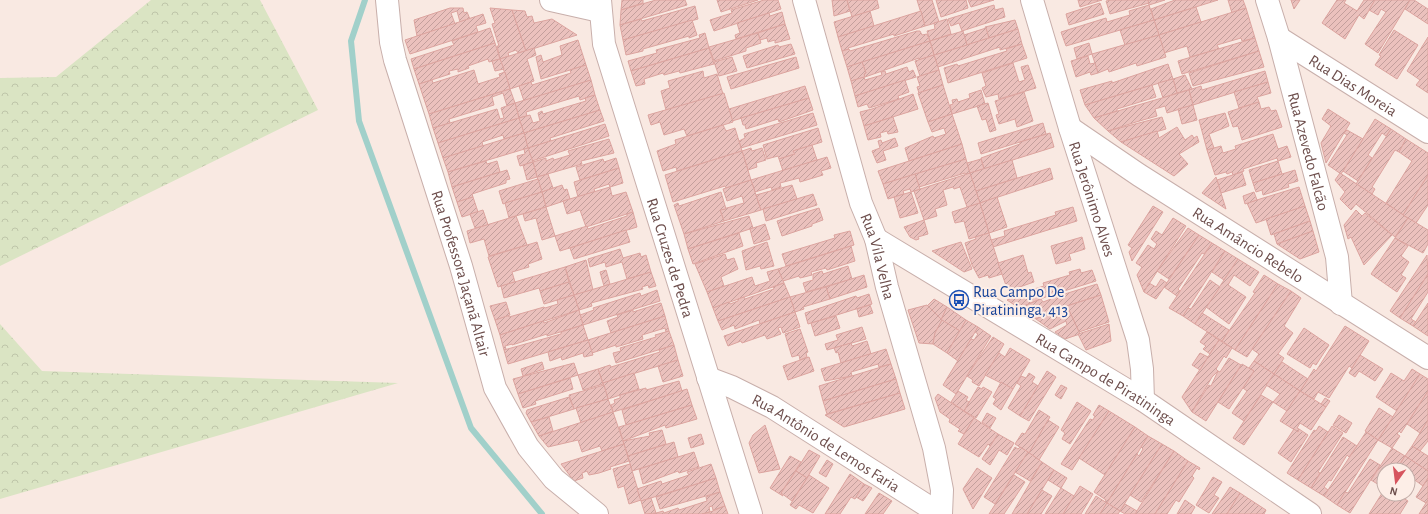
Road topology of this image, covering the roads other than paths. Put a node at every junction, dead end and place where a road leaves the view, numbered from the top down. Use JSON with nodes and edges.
{"nodes":[{"id":1,"x":387,"y":0,"type":"edge"},
{"id":2,"x":551,"y":0,"type":"edge"},
{"id":3,"x":804,"y":0,"type":"edge"},
{"id":4,"x":1032,"y":0,"type":"edge"},
{"id":5,"x":1268,"y":0,"type":"edge"},
{"id":6,"x":600,"y":6,"type":"edge"},
{"id":7,"x":1279,"y":38,"type":"junction"},
{"id":8,"x":1070,"y":128,"type":"junction"},
{"id":9,"x":1428,"y":132,"type":"edge"},
{"id":10,"x":876,"y":238,"type":"junction"},
{"id":11,"x":1342,"y":304,"type":"junction"},
{"id":12,"x":1428,"y":358,"type":"edge"},
{"id":13,"x":708,"y":378,"type":"junction"},
{"id":14,"x":1143,"y":400,"type":"junction"},
{"id":15,"x":598,"y":514,"type":"edge"},
{"id":16,"x":751,"y":514,"type":"edge"},
{"id":17,"x":940,"y":514,"type":"edge"},
{"id":18,"x":1310,"y":514,"type":"edge"}],
"edges":[{"from":1,"to":15,"type":"street","name":"Rua Professora Jaçanã Altair"},
{"from":2,"to":6,"type":"street"},
{"from":3,"to":10,"type":"street","name":"Rua Vila Velha"},
{"from":4,"to":8,"type":"street","name":"Rua Jerônimo Alves"},
{"from":5,"to":7,"type":"street","name":"Rua Azevedo Falcão"},
{"from":6,"to":13,"type":"street","name":"Rua Cruzes de Pedra"},
{"from":7,"to":9,"type":"street","name":"Rua Dias Moreia"},
{"from":7,"to":11,"type":"street","name":"Rua Azevedo Falcão"},
{"from":8,"to":11,"type":"street","name":"Rua Amâncio Rebelo"},
{"from":8,"to":14,"type":"street","name":"Rua Jerônimo Alves"},
{"from":10,"to":14,"type":"street","name":"Rua Campo de Piratininga"},
{"from":10,"to":17,"type":"street","name":"Rua Vila Velha"},
{"from":11,"to":12,"type":"street","name":"Rua Amâncio Rebelo"},
{"from":13,"to":16,"type":"street","name":"Rua Cruzes de Pedra"},
{"from":13,"to":17,"type":"street","name":"Rua Antônio de Lemos Faria"},
{"from":14,"to":18,"type":"street","name":"Rua Campo de Piratininga"}]}
